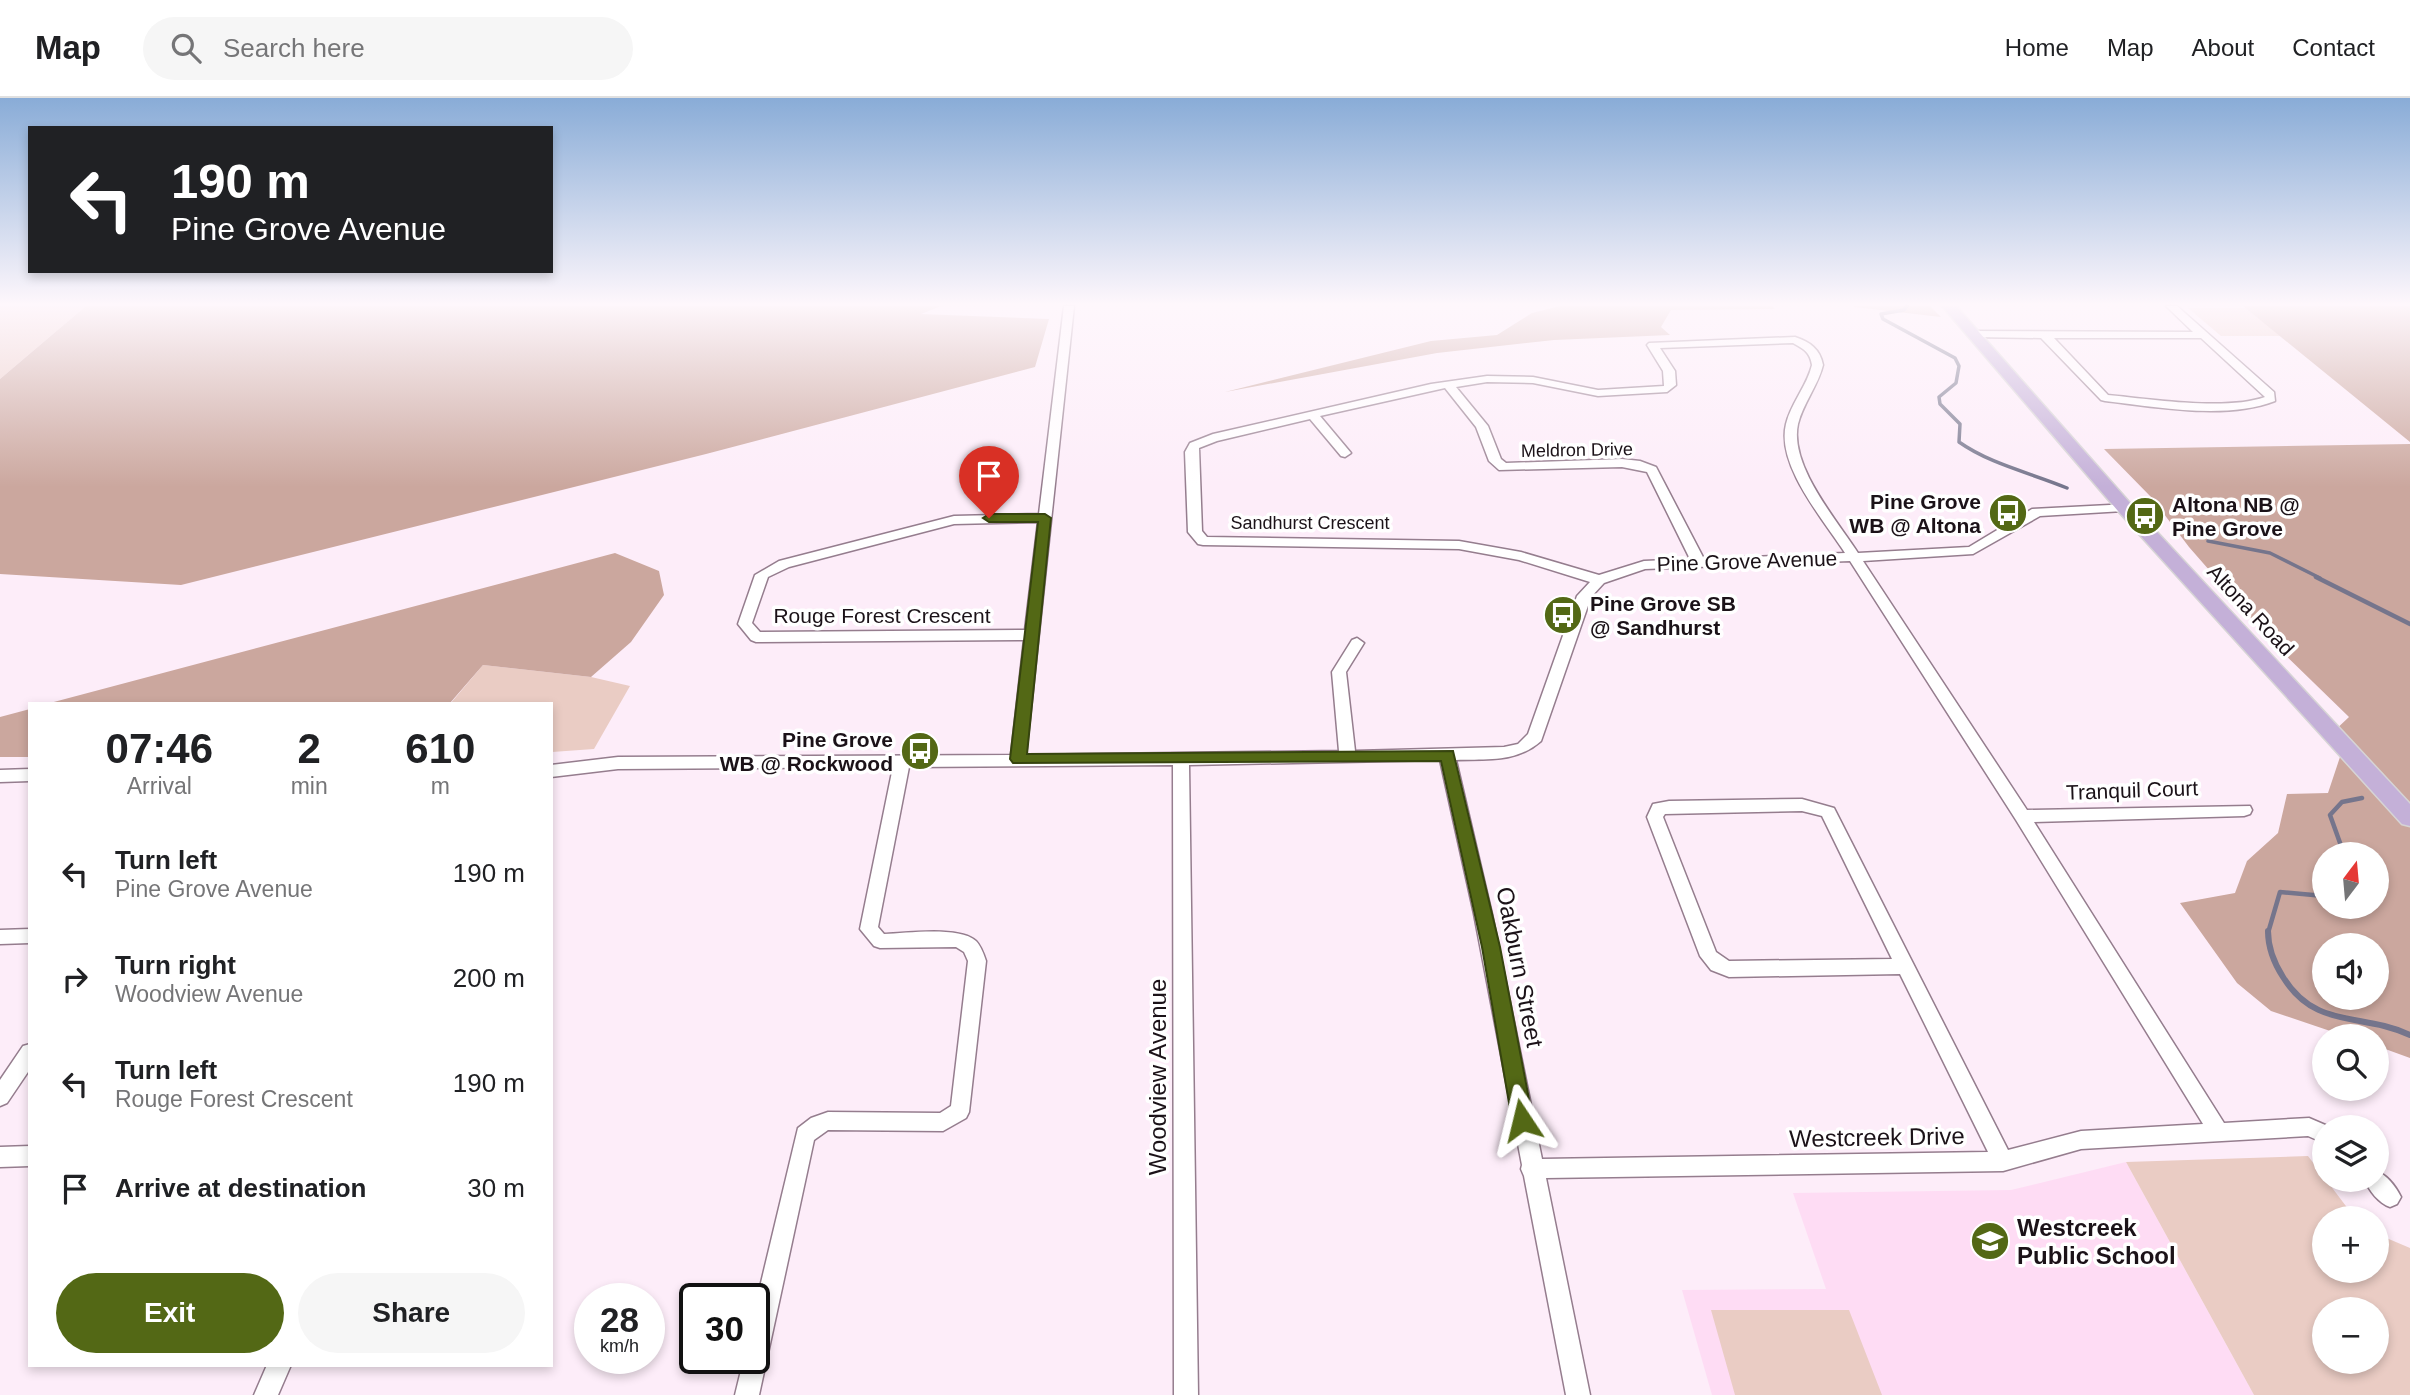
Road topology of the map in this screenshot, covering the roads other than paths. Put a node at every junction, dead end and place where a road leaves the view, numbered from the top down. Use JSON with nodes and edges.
{"nodes":[{"id":1,"x":1062,"y":367,"type":"edge"},
{"id":2,"x":1666,"y":367,"type":"edge"},
{"id":3,"x":1817,"y":367,"type":"edge"},
{"id":4,"x":2002,"y":367,"type":"edge"},
{"id":5,"x":2075,"y":367,"type":"edge"},
{"id":6,"x":2239,"y":367,"type":"edge"},
{"id":7,"x":1447,"y":384,"type":"junction"},
{"id":8,"x":1313,"y":415,"type":"junction"},
{"id":9,"x":1345,"y":453,"type":"dead end"},
{"id":10,"x":2124,"y":507,"type":"junction"},
{"id":11,"x":1045,"y":518,"type":"junction"},
{"id":12,"x":1854,"y":557,"type":"junction"},
{"id":13,"x":1698,"y":561,"type":"junction"},
{"id":14,"x":1599,"y":580,"type":"junction"},
{"id":15,"x":1032,"y":635,"type":"junction"},
{"id":16,"x":1357,"y":643,"type":"dead end"},
{"id":17,"x":1447,"y":755,"type":"junction"},
{"id":18,"x":1348,"y":757,"type":"junction"},
{"id":19,"x":1018,"y":759,"type":"junction"},
{"id":20,"x":1181,"y":759,"type":"junction"},
{"id":21,"x":902,"y":762,"type":"junction"},
{"id":22,"x":553,"y":771,"type":"edge"},
{"id":23,"x":28,"y":775,"type":"edge"},
{"id":24,"x":0,"y":776,"type":"edge"},
{"id":25,"x":2244,"y":810,"type":"dead end"},
{"id":26,"x":2022,"y":816,"type":"junction"},
{"id":27,"x":2410,"y":818,"type":"edge"},
{"id":28,"x":28,"y":936,"type":"edge"},
{"id":29,"x":0,"y":937,"type":"edge"},
{"id":30,"x":1905,"y":966,"type":"junction"},
{"id":31,"x":28,"y":1055,"type":"edge"},
{"id":32,"x":0,"y":1097,"type":"edge"},
{"id":33,"x":2312,"y":1128,"type":"edge"},
{"id":34,"x":2220,"y":1134,"type":"junction"},
{"id":35,"x":28,"y":1156,"type":"edge"},
{"id":36,"x":0,"y":1157,"type":"edge"},
{"id":37,"x":2003,"y":1161,"type":"junction"},
{"id":38,"x":1531,"y":1169,"type":"junction"},
{"id":39,"x":2386,"y":1192,"type":"edge"},
{"id":40,"x":2390,"y":1197,"type":"dead end"},
{"id":41,"x":278,"y":1367,"type":"edge"},
{"id":42,"x":266,"y":1395,"type":"edge"},
{"id":43,"x":747,"y":1395,"type":"edge"},
{"id":44,"x":1186,"y":1395,"type":"edge"},
{"id":45,"x":1578,"y":1395,"type":"edge"}],
"edges":[{"from":1,"to":11,"type":"street"},
{"from":2,"to":7,"type":"street","name":"Sandhurst Crescent"},
{"from":3,"to":12,"type":"street","name":"Sandhurst Crescent"},
{"from":4,"to":10,"type":"main road","name":"Altona Road"},
{"from":5,"to":6,"type":"street"},
{"from":7,"to":8,"type":"street","name":"Sandhurst Crescent"},
{"from":7,"to":13,"type":"street","name":"Meldron Drive"},
{"from":8,"to":9,"type":"street"},
{"from":8,"to":14,"type":"street","name":"Sandhurst Crescent"},
{"from":10,"to":12,"type":"street","name":"Pine Grove Avenue"},
{"from":10,"to":27,"type":"main road","name":"Altona Road"},
{"from":11,"to":15,"type":"street"},
{"from":11,"to":15,"type":"street","name":"Rouge Forest Crescent"},
{"from":12,"to":13,"type":"street","name":"Pine Grove Avenue"},
{"from":12,"to":26,"type":"street"},
{"from":13,"to":14,"type":"street","name":"Pine Grove Avenue"},
{"from":14,"to":17,"type":"street"},
{"from":15,"to":19,"type":"street"},
{"from":16,"to":18,"type":"street"},
{"from":17,"to":18,"type":"street"},
{"from":17,"to":38,"type":"street","name":"Oakburn Street"},
{"from":18,"to":20,"type":"street"},
{"from":19,"to":20,"type":"street"},
{"from":19,"to":21,"type":"street"},
{"from":20,"to":44,"type":"street","name":"Woodview Avenue"},
{"from":21,"to":22,"type":"street"},
{"from":21,"to":43,"type":"street"},
{"from":23,"to":24,"type":"street"},
{"from":25,"to":26,"type":"street","name":"Tranquil Court"},
{"from":26,"to":34,"type":"street"},
{"from":28,"to":29,"type":"street"},
{"from":30,"to":30,"type":"street"},
{"from":30,"to":37,"type":"street"},
{"from":31,"to":32,"type":"street"},
{"from":33,"to":34,"type":"street","name":"Westcreek Drive"},
{"from":34,"to":37,"type":"street","name":"Westcreek Drive"},
{"from":35,"to":36,"type":"street"},
{"from":37,"to":38,"type":"street","name":"Westcreek Drive"},
{"from":38,"to":45,"type":"street","name":"Oakburn Street"},
{"from":39,"to":40,"type":"street"},
{"from":41,"to":42,"type":"street"}]}
